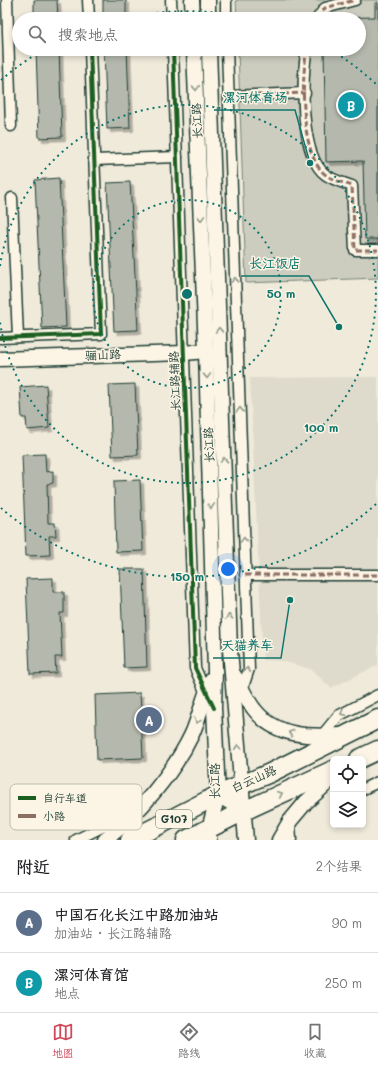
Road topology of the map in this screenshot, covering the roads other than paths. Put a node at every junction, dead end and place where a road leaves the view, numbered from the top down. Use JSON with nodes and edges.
{"nodes":[{"id":1,"x":7,"y":0,"type":"edge"},
{"id":2,"x":88,"y":0,"type":"edge"},
{"id":3,"x":171,"y":0,"type":"edge"},
{"id":4,"x":192,"y":0,"type":"edge"},
{"id":5,"x":208,"y":0,"type":"edge"},
{"id":6,"x":226,"y":0,"type":"edge"},
{"id":7,"x":355,"y":0,"type":"edge"},
{"id":8,"x":89,"y":12,"type":"edge"},
{"id":9,"x":172,"y":12,"type":"edge"},
{"id":10,"x":193,"y":12,"type":"edge"},
{"id":11,"x":208,"y":12,"type":"edge"},
{"id":12,"x":226,"y":12,"type":"edge"},
{"id":13,"x":323,"y":12,"type":"edge"},
{"id":14,"x":90,"y":56,"type":"edge"},
{"id":15,"x":173,"y":56,"type":"edge"},
{"id":16,"x":194,"y":56,"type":"edge"},
{"id":17,"x":209,"y":56,"type":"edge"},
{"id":18,"x":227,"y":56,"type":"edge"},
{"id":19,"x":306,"y":56,"type":"edge"},
{"id":20,"x":305,"y":93,"type":"junction"},
{"id":21,"x":229,"y":96,"type":"junction"},
{"id":22,"x":11,"y":126,"type":"dead end"},
{"id":23,"x":177,"y":157,"type":"junction"},
{"id":24,"x":94,"y":160,"type":"junction"},
{"id":25,"x":12,"y":198,"type":"dead end"},
{"id":26,"x":378,"y":250,"type":"edge"},
{"id":27,"x":18,"y":337,"type":"junction"},
{"id":28,"x":0,"y":338,"type":"edge"},
{"id":29,"x":206,"y":350,"type":"junction"},
{"id":30,"x":184,"y":353,"type":"junction"},
{"id":31,"x":0,"y":359,"type":"edge"},
{"id":32,"x":245,"y":575,"type":"junction"},
{"id":33,"x":378,"y":575,"type":"edge"},
{"id":34,"x":215,"y":671,"type":"junction"},
{"id":35,"x":232,"y":672,"type":"junction"},
{"id":36,"x":243,"y":689,"type":"junction"},
{"id":37,"x":206,"y":692,"type":"junction"},
{"id":38,"x":378,"y":695,"type":"edge"},
{"id":39,"x":235,"y":706,"type":"junction"},
{"id":40,"x":214,"y":708,"type":"junction"},
{"id":41,"x":378,"y":719,"type":"edge"},
{"id":42,"x":344,"y":735,"type":"junction"},
{"id":43,"x":321,"y":736,"type":"junction"},
{"id":44,"x":378,"y":750,"type":"edge"},
{"id":45,"x":305,"y":756,"type":"junction"},
{"id":46,"x":365,"y":756,"type":"edge"},
{"id":47,"x":330,"y":780,"type":"edge"},
{"id":48,"x":330,"y":781,"type":"edge"},
{"id":49,"x":378,"y":782,"type":"edge"},
{"id":50,"x":242,"y":786,"type":"junction"},
{"id":51,"x":366,"y":788,"type":"edge"},
{"id":52,"x":218,"y":795,"type":"junction"},
{"id":53,"x":142,"y":810,"type":"edge"},
{"id":54,"x":244,"y":811,"type":"junction"},
{"id":55,"x":290,"y":821,"type":"junction"},
{"id":56,"x":96,"y":830,"type":"edge"},
{"id":57,"x":126,"y":833,"type":"edge"},
{"id":58,"x":209,"y":834,"type":"edge"},
{"id":59,"x":76,"y":840,"type":"edge"},
{"id":60,"x":105,"y":840,"type":"edge"},
{"id":61,"x":186,"y":840,"type":"edge"},
{"id":62,"x":246,"y":840,"type":"edge"},
{"id":63,"x":279,"y":840,"type":"edge"},
{"id":64,"x":291,"y":840,"type":"edge"}],
"edges":[{"from":1,"to":22,"type":"street"},
{"from":2,"to":8,"type":"street"},
{"from":3,"to":9,"type":"street"},
{"from":4,"to":10,"type":"main road"},
{"from":5,"to":11,"type":"main road"},
{"from":6,"to":12,"type":"street"},
{"from":7,"to":13,"type":"street"},
{"from":14,"to":24,"type":"street"},
{"from":15,"to":23,"type":"street","name":"长江路辅路"},
{"from":16,"to":29,"type":"main road","name":"长江路","one_way":true},
{"from":35,"to":17,"type":"main road","name":"长江路","one_way":true},
{"from":18,"to":21,"type":"street"},
{"from":19,"to":20,"type":"street"},
{"from":20,"to":21,"type":"street"},
{"from":20,"to":26,"type":"street"},
{"from":32,"to":21,"type":"street","one_way":true},
{"from":23,"to":24,"type":"street"},
{"from":23,"to":30,"type":"street","name":"长江路辅路"},
{"from":24,"to":27,"type":"street"},
{"from":25,"to":27,"type":"street"},
{"from":27,"to":28,"type":"street"},
{"from":29,"to":30,"type":"main road","name":"骊山路"},
{"from":29,"to":34,"type":"main road","name":"长江路","one_way":true},
{"from":30,"to":31,"type":"main road","name":"骊山路"},
{"from":30,"to":37,"type":"street","name":"长江路辅路"},
{"from":32,"to":33,"type":"street"},
{"from":36,"to":32,"type":"street","one_way":true},
{"from":34,"to":37,"type":"main road"},
{"from":34,"to":40,"type":"main road","name":"长江路"},
{"from":35,"to":36,"type":"main road"},
{"from":35,"to":39,"type":"main road","name":"长江路"},
{"from":36,"to":39,"type":"street"},
{"from":43,"to":36,"type":"main road","one_way":true},
{"from":37,"to":40,"type":"street","name":"长江路辅路"},
{"from":37,"to":53,"type":"main road","one_way":true},
{"from":38,"to":43,"type":"street","one_way":true},
{"from":50,"to":39,"type":"main road","name":"长江路","one_way":true},
{"from":40,"to":52,"type":"main road","name":"长江路"},
{"from":41,"to":42,"type":"highway","name":"白云山路","number":"G107"},
{"from":42,"to":43,"type":"main road"},
{"from":42,"to":45,"type":"highway","name":"白云山路","number":"G107"},
{"from":43,"to":45,"type":"street"},
{"from":44,"to":46,"type":"highway"},
{"from":45,"to":50,"type":"highway","name":"白云山路","number":"G107"},
{"from":54,"to":47,"type":"highway","name":"白云山路","number":"G107","one_way":true},
{"from":48,"to":55,"type":"main road"},
{"from":49,"to":51,"type":"street"},
{"from":50,"to":52,"type":"highway","name":"白云山路","number":"G107"},
{"from":50,"to":54,"type":"main road","name":"长江路"},
{"from":52,"to":54,"type":"main road"},
{"from":52,"to":57,"type":"highway","name":"白云山路","number":"G107"},
{"from":52,"to":58,"type":"main road","name":"长江路"},
{"from":54,"to":58,"type":"highway","name":"白云山路","number":"G107"},
{"from":54,"to":62,"type":"main road","name":"长江路"},
{"from":55,"to":63,"type":"main road"},
{"from":55,"to":64,"type":"street"},
{"from":56,"to":59,"type":"street"},
{"from":57,"to":60,"type":"main road"},
{"from":58,"to":61,"type":"highway","name":"白云山路","number":"G107"}]}
